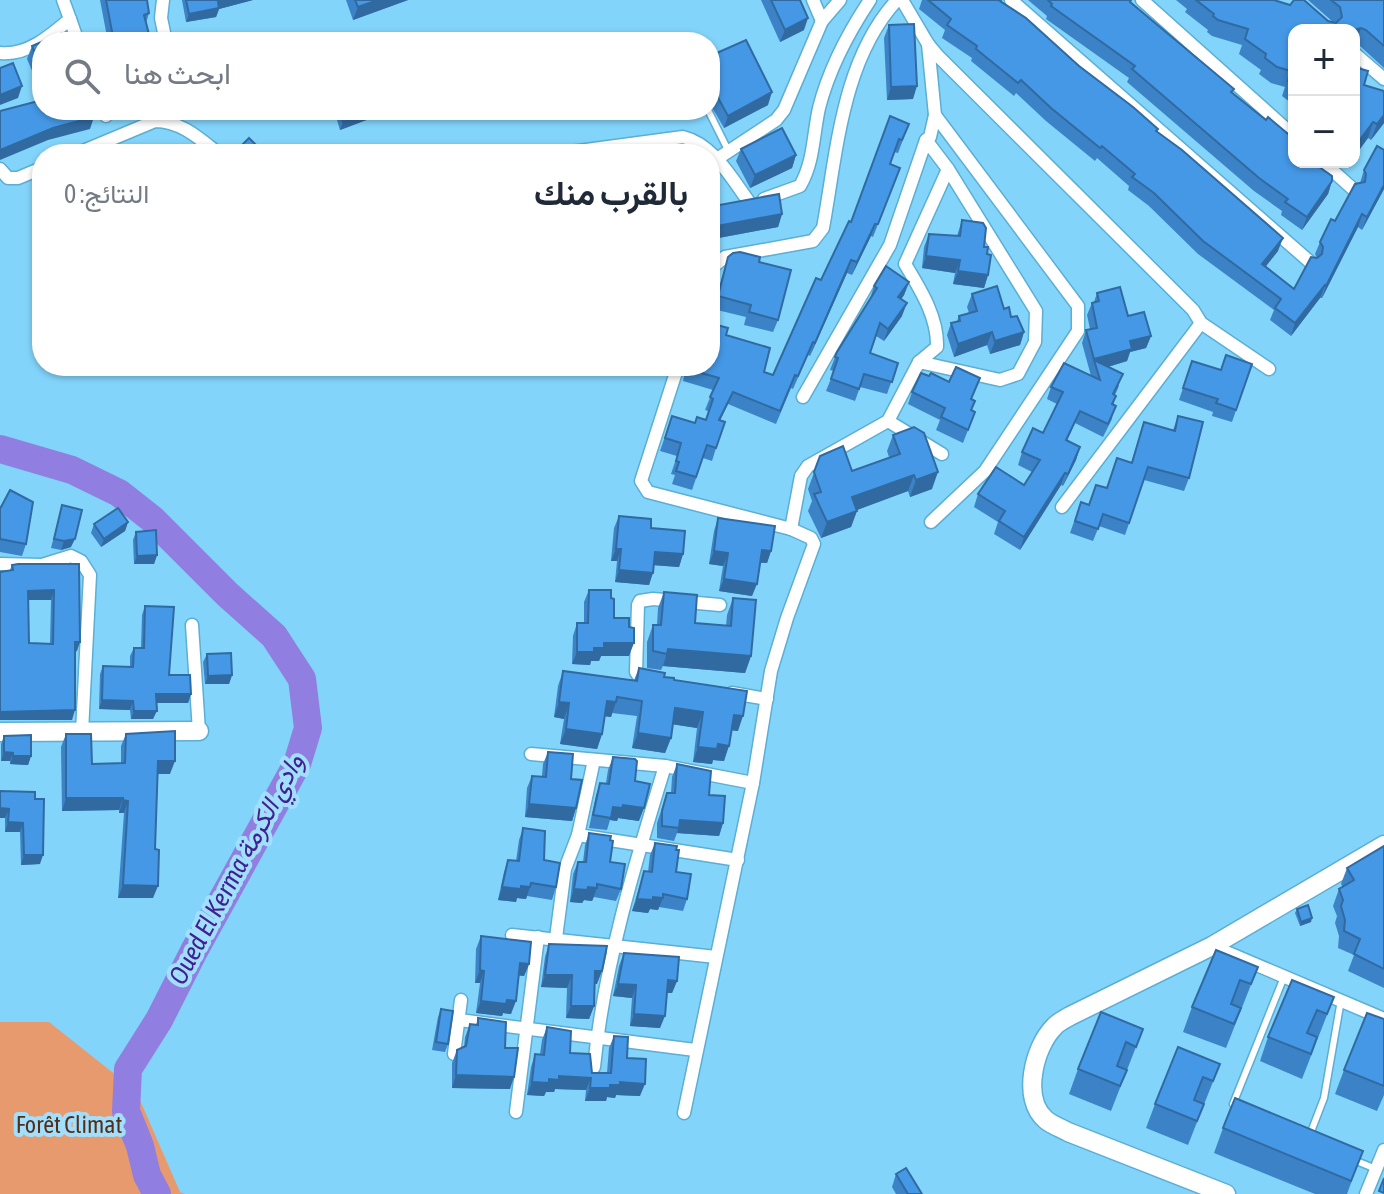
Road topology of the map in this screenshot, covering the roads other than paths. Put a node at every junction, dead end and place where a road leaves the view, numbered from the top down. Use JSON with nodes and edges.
{"nodes":[{"id":1,"x":63,"y":0,"type":"edge"},
{"id":2,"x":163,"y":0,"type":"edge"},
{"id":3,"x":813,"y":0,"type":"edge"},
{"id":4,"x":840,"y":0,"type":"edge"},
{"id":5,"x":870,"y":0,"type":"edge"},
{"id":6,"x":900,"y":0,"type":"edge"},
{"id":7,"x":1011,"y":0,"type":"edge"},
{"id":8,"x":1142,"y":0,"type":"edge"},
{"id":9,"x":70,"y":19,"type":"junction"},
{"id":10,"x":822,"y":21,"type":"junction"},
{"id":11,"x":52,"y":32,"type":"edge"},
{"id":12,"x":75,"y":32,"type":"edge"},
{"id":13,"x":164,"y":32,"type":"edge"},
{"id":14,"x":928,"y":44,"type":"junction"},
{"id":15,"x":32,"y":46,"type":"edge"},
{"id":16,"x":0,"y":53,"type":"edge"},
{"id":17,"x":1360,"y":58,"type":"edge"},
{"id":18,"x":1384,"y":79,"type":"edge"},
{"id":19,"x":935,"y":115,"type":"junction"},
{"id":20,"x":713,"y":120,"type":"edge"},
{"id":21,"x":1288,"y":131,"type":"edge"},
{"id":22,"x":926,"y":140,"type":"junction"},
{"id":23,"x":100,"y":144,"type":"edge"},
{"id":24,"x":207,"y":144,"type":"edge"},
{"id":25,"x":631,"y":144,"type":"edge"},
{"id":26,"x":698,"y":144,"type":"edge"},
{"id":27,"x":728,"y":150,"type":"junction"},
{"id":28,"x":720,"y":157,"type":"edge"},
{"id":29,"x":720,"y":164,"type":"edge"},
{"id":30,"x":1330,"y":168,"type":"edge"},
{"id":31,"x":0,"y":169,"type":"edge"},
{"id":32,"x":948,"y":169,"type":"junction"},
{"id":33,"x":32,"y":172,"type":"edge"},
{"id":34,"x":1353,"y":189,"type":"edge"},
{"id":35,"x":720,"y":261,"type":"edge"},
{"id":36,"x":1310,"y":262,"type":"edge"},
{"id":37,"x":1201,"y":323,"type":"junction"},
{"id":38,"x":919,"y":362,"type":"junction"},
{"id":39,"x":1269,"y":369,"type":"dead end"},
{"id":40,"x":675,"y":376,"type":"edge"},
{"id":41,"x":803,"y":397,"type":"dead end"},
{"id":42,"x":888,"y":421,"type":"junction"},
{"id":43,"x":942,"y":454,"type":"dead end"},
{"id":44,"x":1062,"y":507,"type":"dead end"},
{"id":45,"x":931,"y":522,"type":"dead end"},
{"id":46,"x":791,"y":529,"type":"junction"},
{"id":47,"x":0,"y":564,"type":"edge"},
{"id":48,"x":720,"y":605,"type":"dead end"},
{"id":49,"x":192,"y":625,"type":"dead end"},
{"id":50,"x":665,"y":681,"type":"edge"},
{"id":51,"x":723,"y":691,"type":"edge"},
{"id":52,"x":767,"y":699,"type":"junction"},
{"id":53,"x":199,"y":731,"type":"joint"},
{"id":54,"x":0,"y":732,"type":"edge"},
{"id":55,"x":82,"y":732,"type":"junction"},
{"id":56,"x":531,"y":754,"type":"dead end"},
{"id":57,"x":594,"y":760,"type":"junction"},
{"id":58,"x":665,"y":766,"type":"junction"},
{"id":59,"x":753,"y":783,"type":"junction"},
{"id":60,"x":578,"y":835,"type":"junction"},
{"id":61,"x":641,"y":844,"type":"junction"},
{"id":62,"x":1384,"y":845,"type":"edge"},
{"id":63,"x":738,"y":860,"type":"junction"},
{"id":64,"x":512,"y":935,"type":"dead end"},
{"id":65,"x":538,"y":937,"type":"junction"},
{"id":66,"x":556,"y":938,"type":"junction"},
{"id":67,"x":617,"y":945,"type":"junction"},
{"id":68,"x":1212,"y":946,"type":"junction"},
{"id":69,"x":716,"y":957,"type":"junction"},
{"id":70,"x":1284,"y":976,"type":"junction"},
{"id":71,"x":461,"y":1000,"type":"dead end"},
{"id":72,"x":1341,"y":1000,"type":"junction"},
{"id":73,"x":1384,"y":1019,"type":"edge"},
{"id":74,"x":459,"y":1020,"type":"junction"},
{"id":75,"x":526,"y":1027,"type":"junction"},
{"id":76,"x":597,"y":1036,"type":"junction"},
{"id":77,"x":695,"y":1050,"type":"junction"},
{"id":78,"x":454,"y":1054,"type":"edge"},
{"id":79,"x":594,"y":1067,"type":"edge"},
{"id":80,"x":1230,"y":1110,"type":"edge"},
{"id":81,"x":516,"y":1112,"type":"dead end"},
{"id":82,"x":684,"y":1113,"type":"dead end"},
{"id":83,"x":1295,"y":1136,"type":"edge"},
{"id":84,"x":1307,"y":1141,"type":"junction"},
{"id":85,"x":1321,"y":1146,"type":"edge"},
{"id":86,"x":1384,"y":1150,"type":"edge"},
{"id":87,"x":1348,"y":1157,"type":"edge"},
{"id":88,"x":1376,"y":1169,"type":"junction"},
{"id":89,"x":1226,"y":1194,"type":"edge"},
{"id":90,"x":1366,"y":1194,"type":"edge"}],
"edges":[{"from":1,"to":9,"type":"street"},
{"from":2,"to":13,"type":"street"},
{"from":3,"to":10,"type":"street"},
{"from":4,"to":10,"type":"street"},
{"from":5,"to":29,"type":"street"},
{"from":6,"to":14,"type":"street"},
{"from":6,"to":35,"type":"street"},
{"from":7,"to":36,"type":"street"},
{"from":8,"to":21,"type":"street"},
{"from":9,"to":11,"type":"street"},
{"from":9,"to":12,"type":"street"},
{"from":10,"to":27,"type":"street"},
{"from":14,"to":19,"type":"street"},
{"from":14,"to":37,"type":"street"},
{"from":15,"to":16,"type":"street"},
{"from":17,"to":18,"type":"street"},
{"from":19,"to":22,"type":"street"},
{"from":19,"to":45,"type":"street"},
{"from":20,"to":27,"type":"lane"},
{"from":22,"to":32,"type":"street"},
{"from":22,"to":41,"type":"street"},
{"from":23,"to":24,"type":"street"},
{"from":25,"to":26,"type":"street"},
{"from":27,"to":28,"type":"street"},
{"from":30,"to":34,"type":"street"},
{"from":31,"to":33,"type":"street"},
{"from":32,"to":38,"type":"street"},
{"from":32,"to":38,"type":"street"},
{"from":37,"to":39,"type":"street"},
{"from":37,"to":44,"type":"street"},
{"from":38,"to":42,"type":"street"},
{"from":40,"to":46,"type":"street"},
{"from":42,"to":43,"type":"street"},
{"from":42,"to":46,"type":"street"},
{"from":46,"to":52,"type":"street"},
{"from":47,"to":55,"type":"street"},
{"from":48,"to":50,"type":"street"},
{"from":49,"to":53,"type":"street"},
{"from":51,"to":52,"type":"street"},
{"from":52,"to":59,"type":"street"},
{"from":53,"to":55,"type":"street"},
{"from":54,"to":55,"type":"street"},
{"from":56,"to":57,"type":"street"},
{"from":57,"to":58,"type":"street"},
{"from":57,"to":60,"type":"street"},
{"from":58,"to":59,"type":"street"},
{"from":58,"to":61,"type":"street"},
{"from":59,"to":63,"type":"street"},
{"from":60,"to":61,"type":"street"},
{"from":60,"to":66,"type":"street"},
{"from":61,"to":63,"type":"street"},
{"from":61,"to":67,"type":"street"},
{"from":62,"to":68,"type":"street"},
{"from":63,"to":69,"type":"street"},
{"from":64,"to":65,"type":"street"},
{"from":65,"to":66,"type":"street"},
{"from":65,"to":75,"type":"street"},
{"from":66,"to":67,"type":"street"},
{"from":67,"to":69,"type":"street"},
{"from":67,"to":76,"type":"street"},
{"from":68,"to":70,"type":"street"},
{"from":68,"to":89,"type":"street"},
{"from":69,"to":77,"type":"street"},
{"from":70,"to":72,"type":"street"},
{"from":70,"to":80,"type":"lane"},
{"from":71,"to":74,"type":"street"},
{"from":72,"to":73,"type":"street"},
{"from":72,"to":84,"type":"lane"},
{"from":74,"to":75,"type":"street"},
{"from":74,"to":78,"type":"street"},
{"from":75,"to":76,"type":"street"},
{"from":75,"to":81,"type":"street"},
{"from":76,"to":77,"type":"street"},
{"from":76,"to":79,"type":"street"},
{"from":77,"to":82,"type":"street"},
{"from":83,"to":84,"type":"lane"},
{"from":84,"to":85,"type":"lane"},
{"from":86,"to":88,"type":"street"},
{"from":87,"to":88,"type":"lane"},
{"from":88,"to":90,"type":"street"}]}
